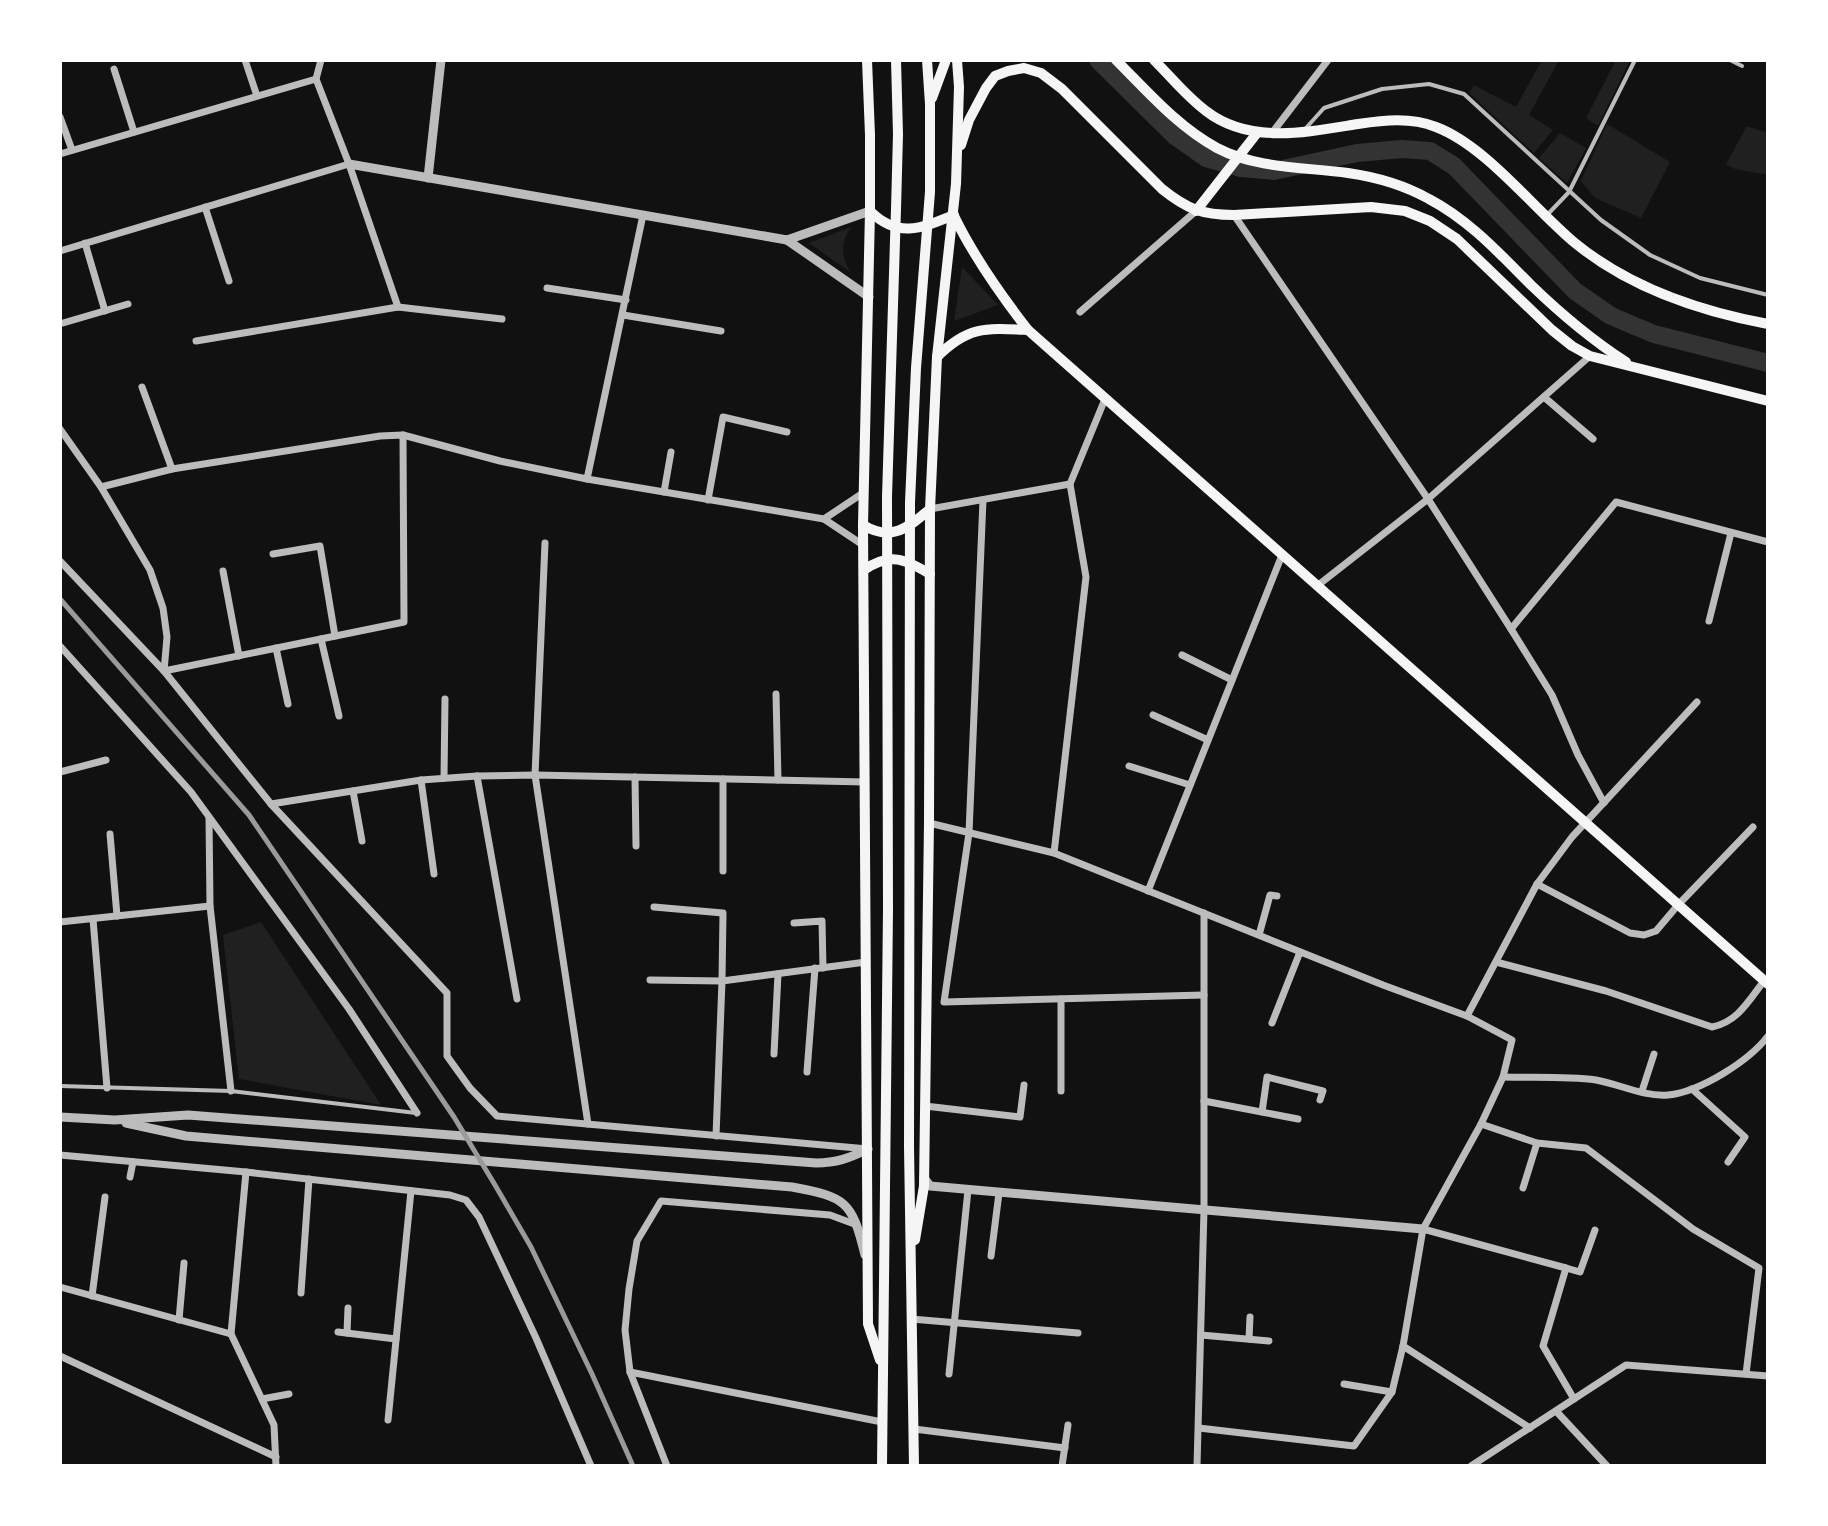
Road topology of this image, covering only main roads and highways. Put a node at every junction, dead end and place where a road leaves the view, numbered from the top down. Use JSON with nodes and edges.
{"nodes":[{"id":1,"x":867,"y":60,"type":"edge"},
{"id":2,"x":896,"y":60,"type":"edge"},
{"id":3,"x":927,"y":60,"type":"edge"},
{"id":4,"x":946,"y":60,"type":"edge"},
{"id":5,"x":957,"y":60,"type":"edge"},
{"id":6,"x":1116,"y":60,"type":"edge"},
{"id":7,"x":1154,"y":60,"type":"edge"},
{"id":8,"x":930,"y":104,"type":"junction"},
{"id":9,"x":1257,"y":133,"type":"junction"},
{"id":10,"x":957,"y":158,"type":"junction"},
{"id":11,"x":870,"y":211,"type":"junction"},
{"id":12,"x":1196,"y":211,"type":"junction"},
{"id":13,"x":954,"y":215,"type":"junction"},
{"id":14,"x":1768,"y":324,"type":"edge"},
{"id":15,"x":1028,"y":330,"type":"junction"},
{"id":16,"x":937,"y":357,"type":"junction"},
{"id":17,"x":1634,"y":367,"type":"junction"},
{"id":18,"x":1768,"y":401,"type":"edge"},
{"id":19,"x":930,"y":509,"type":"junction"},
{"id":20,"x":863,"y":525,"type":"junction"},
{"id":21,"x":864,"y":570,"type":"junction"},
{"id":22,"x":930,"y":574,"type":"junction"},
{"id":23,"x":1766,"y":983,"type":"edge"},
{"id":24,"x":911,"y":1267,"type":"junction"},
{"id":25,"x":883,"y":1367,"type":"junction"},
{"id":26,"x":882,"y":1466,"type":"edge"},
{"id":27,"x":914,"y":1466,"type":"edge"}],
"edges":[{"from":1,"to":11,"type":"main road"},
{"from":2,"to":25,"type":"main road"},
{"from":3,"to":8,"type":"main road"},
{"from":4,"to":8,"type":"main road"},
{"from":5,"to":10,"type":"main road"},
{"from":6,"to":17,"type":"main road"},
{"from":7,"to":9,"type":"main road"},
{"from":8,"to":24,"type":"main road"},
{"from":9,"to":12,"type":"main road"},
{"from":9,"to":14,"type":"main road"},
{"from":10,"to":12,"type":"main road"},
{"from":10,"to":13,"type":"main road"},
{"from":11,"to":13,"type":"main road"},
{"from":11,"to":20,"type":"main road"},
{"from":12,"to":17,"type":"main road"},
{"from":13,"to":15,"type":"main road"},
{"from":13,"to":16,"type":"main road"},
{"from":15,"to":16,"type":"main road"},
{"from":15,"to":23,"type":"main road"},
{"from":16,"to":19,"type":"main road"},
{"from":17,"to":18,"type":"main road"},
{"from":19,"to":20,"type":"main road"},
{"from":19,"to":22,"type":"main road"},
{"from":20,"to":21,"type":"main road"},
{"from":21,"to":22,"type":"main road"},
{"from":21,"to":25,"type":"main road"},
{"from":22,"to":24,"type":"main road"},
{"from":24,"to":27,"type":"main road"},
{"from":25,"to":26,"type":"main road"}]}
